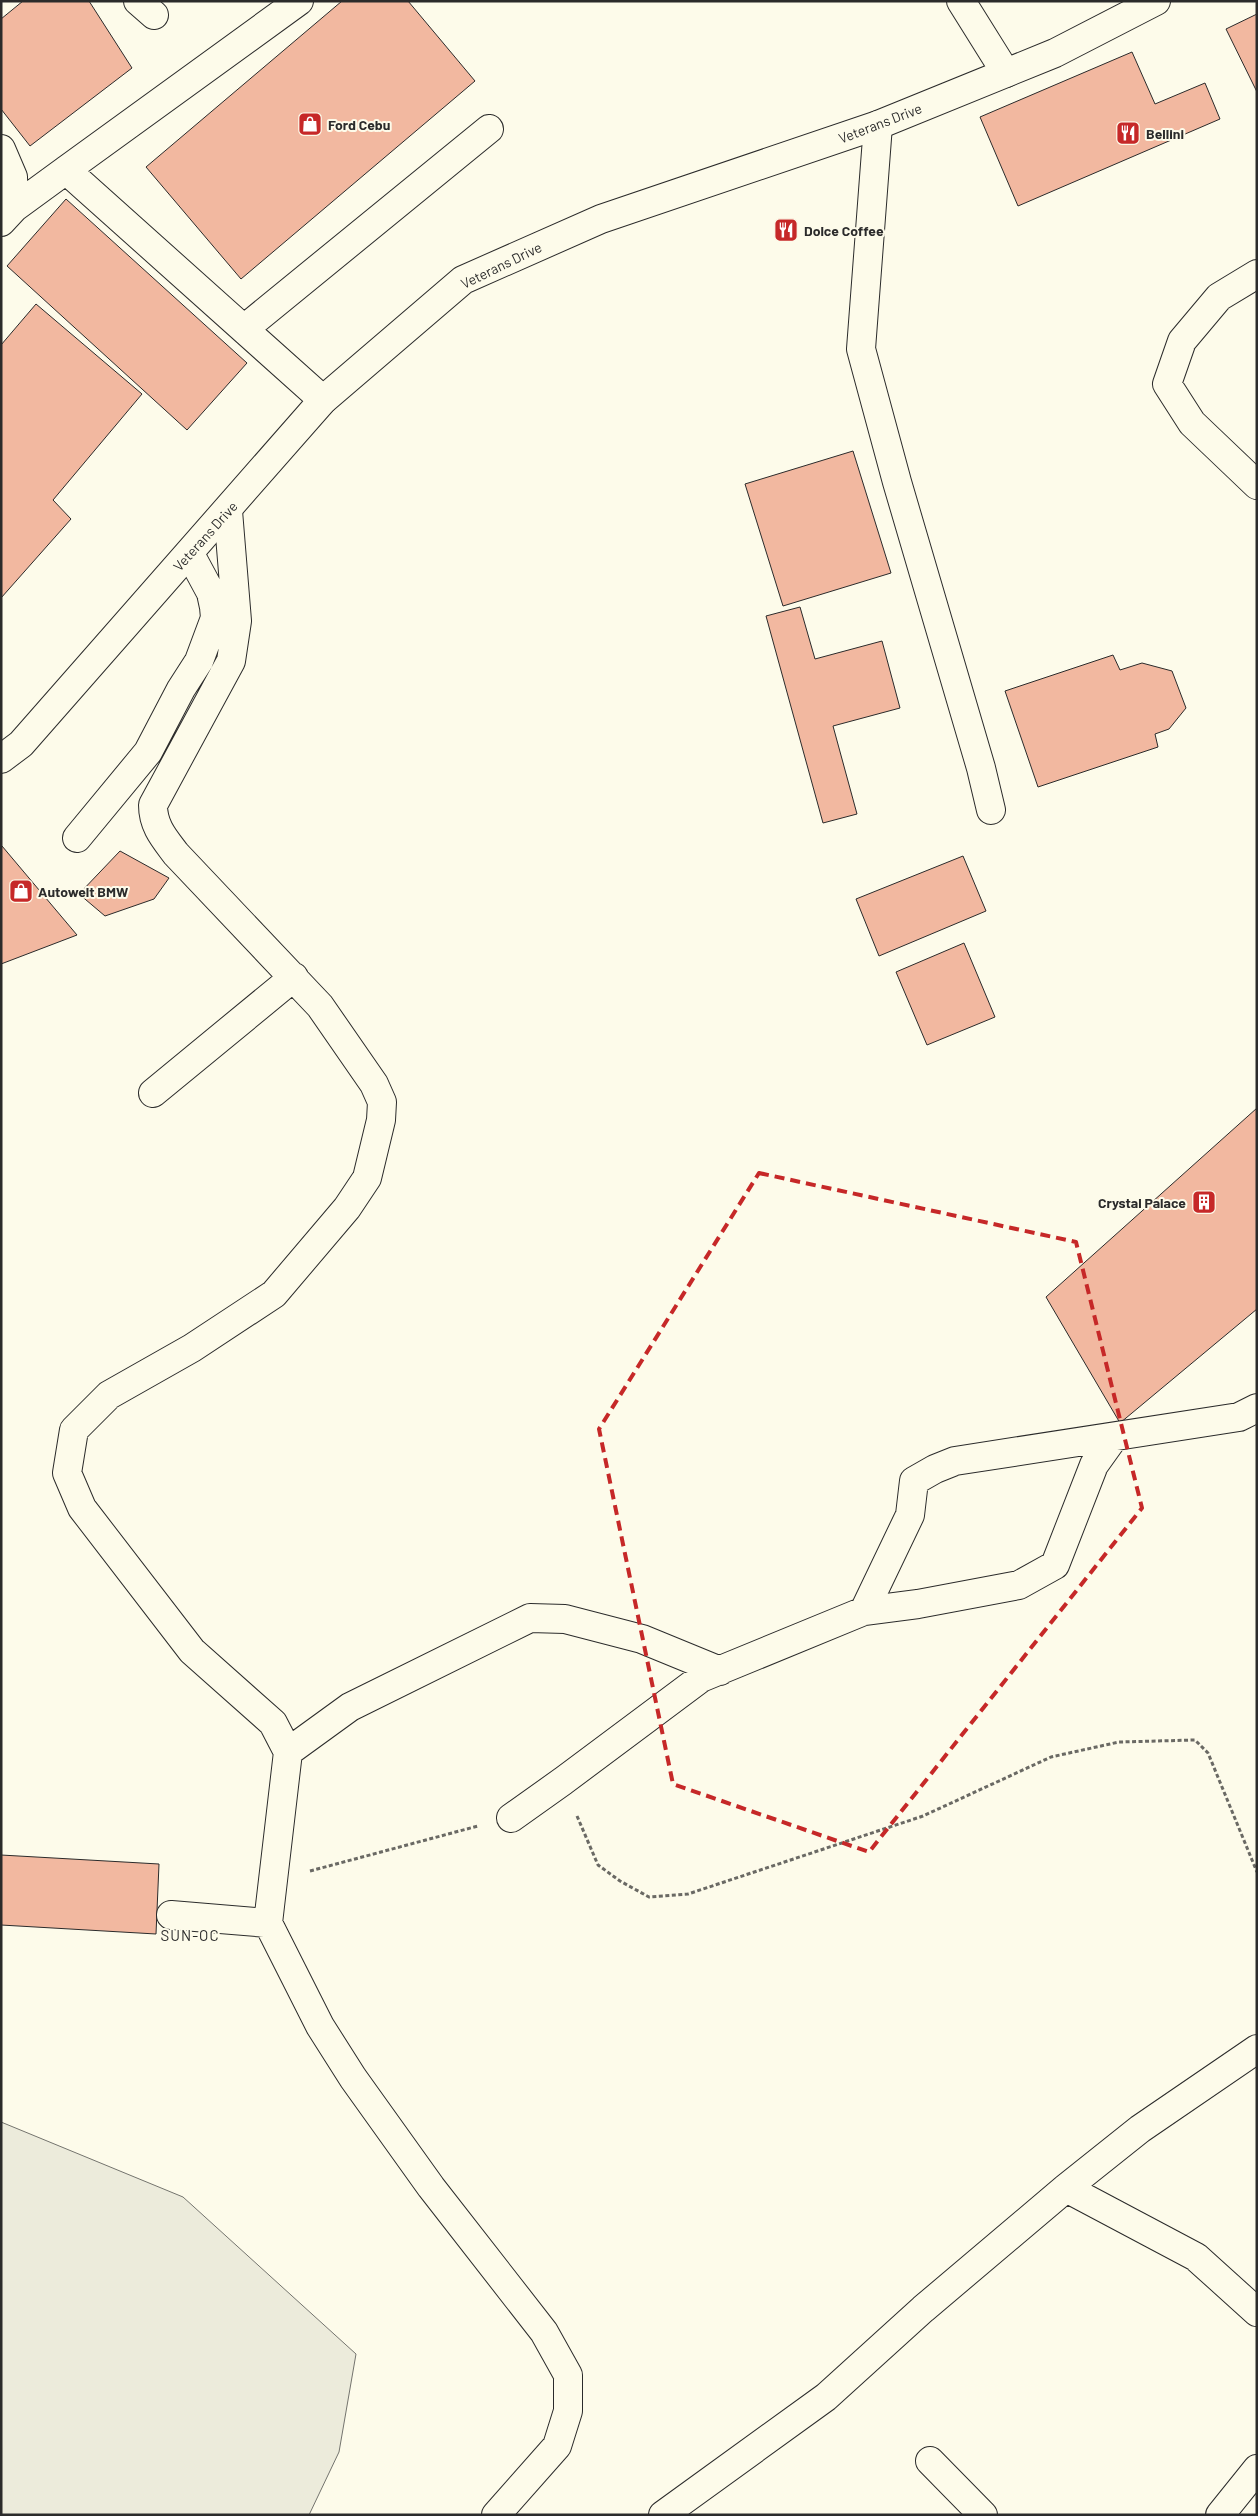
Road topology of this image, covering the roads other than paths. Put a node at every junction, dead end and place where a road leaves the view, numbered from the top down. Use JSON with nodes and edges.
{"nodes":[{"id":1,"x":300,"y":1,"type":"edge"},
{"id":2,"x":960,"y":1,"type":"edge"},
{"id":3,"x":1156,"y":1,"type":"edge"},
{"id":4,"x":1006,"y":73,"type":"junction"},
{"id":5,"x":878,"y":125,"type":"junction"},
{"id":6,"x":489,"y":129,"type":"dead end"},
{"id":7,"x":1,"y":150,"type":"edge"},
{"id":8,"x":66,"y":170,"type":"junction"},
{"id":9,"x":8,"y":215,"type":"edge"},
{"id":10,"x":1257,"y":274,"type":"edge"},
{"id":11,"x":244,"y":329,"type":"junction"},
{"id":12,"x":323,"y":400,"type":"junction"},
{"id":13,"x":1257,"y":485,"type":"edge"},
{"id":14,"x":228,"y":512,"type":"junction"},
{"id":15,"x":190,"y":554,"type":"junction"},
{"id":16,"x":1,"y":759,"type":"edge"},
{"id":17,"x":991,"y":810,"type":"dead end"},
{"id":18,"x":77,"y":838,"type":"dead end"},
{"id":19,"x":294,"y":977,"type":"junction"},
{"id":20,"x":153,"y":1093,"type":"dead end"},
{"id":21,"x":1257,"y":1408,"type":"edge"},
{"id":22,"x":1114,"y":1438,"type":"junction"},
{"id":23,"x":864,"y":1611,"type":"junction"},
{"id":24,"x":720,"y":1670,"type":"junction"},
{"id":25,"x":288,"y":1752,"type":"junction"},
{"id":26,"x":511,"y":1818,"type":"road end"},
{"id":27,"x":170,"y":1915,"type":"dead end"},
{"id":28,"x":268,"y":1923,"type":"junction"},
{"id":29,"x":1257,"y":2049,"type":"edge"},
{"id":30,"x":1066,"y":2188,"type":"junction"},
{"id":31,"x":1257,"y":2312,"type":"edge"},
{"id":32,"x":930,"y":2461,"type":"dead end"},
{"id":33,"x":1257,"y":2470,"type":"edge"},
{"id":34,"x":496,"y":2515,"type":"edge"},
{"id":35,"x":663,"y":2515,"type":"edge"},
{"id":36,"x":982,"y":2515,"type":"edge"},
{"id":37,"x":1220,"y":2515,"type":"edge"}],
"edges":[{"from":1,"to":8,"type":"street"},
{"from":2,"to":4,"type":"street"},
{"from":3,"to":4,"type":"street","name":"Veterans Drive"},
{"from":4,"to":5,"type":"street","name":"Veterans Drive"},
{"from":5,"to":12,"type":"street","name":"Veterans Drive"},
{"from":5,"to":17,"type":"street"},
{"from":6,"to":11,"type":"street"},
{"from":7,"to":9,"type":"street"},
{"from":8,"to":9,"type":"street"},
{"from":8,"to":11,"type":"street"},
{"from":10,"to":13,"type":"street"},
{"from":11,"to":12,"type":"street"},
{"from":12,"to":14,"type":"street","name":"Veterans Drive"},
{"from":14,"to":15,"type":"street","name":"Veterans Drive"},
{"from":14,"to":19,"type":"street"},
{"from":15,"to":16,"type":"street","name":"Veterans Drive"},
{"from":15,"to":18,"type":"street"},
{"from":19,"to":20,"type":"street"},
{"from":19,"to":25,"type":"street"},
{"from":21,"to":22,"type":"street"},
{"from":22,"to":23,"type":"street"},
{"from":22,"to":23,"type":"street"},
{"from":23,"to":24,"type":"street"},
{"from":24,"to":25,"type":"street"},
{"from":24,"to":26,"type":"street"},
{"from":25,"to":28,"type":"street"},
{"from":27,"to":28,"type":"street"},
{"from":28,"to":34,"type":"street"},
{"from":29,"to":30,"type":"street"},
{"from":30,"to":31,"type":"street"},
{"from":30,"to":35,"type":"street"},
{"from":32,"to":36,"type":"street"},
{"from":33,"to":37,"type":"street"}]}
